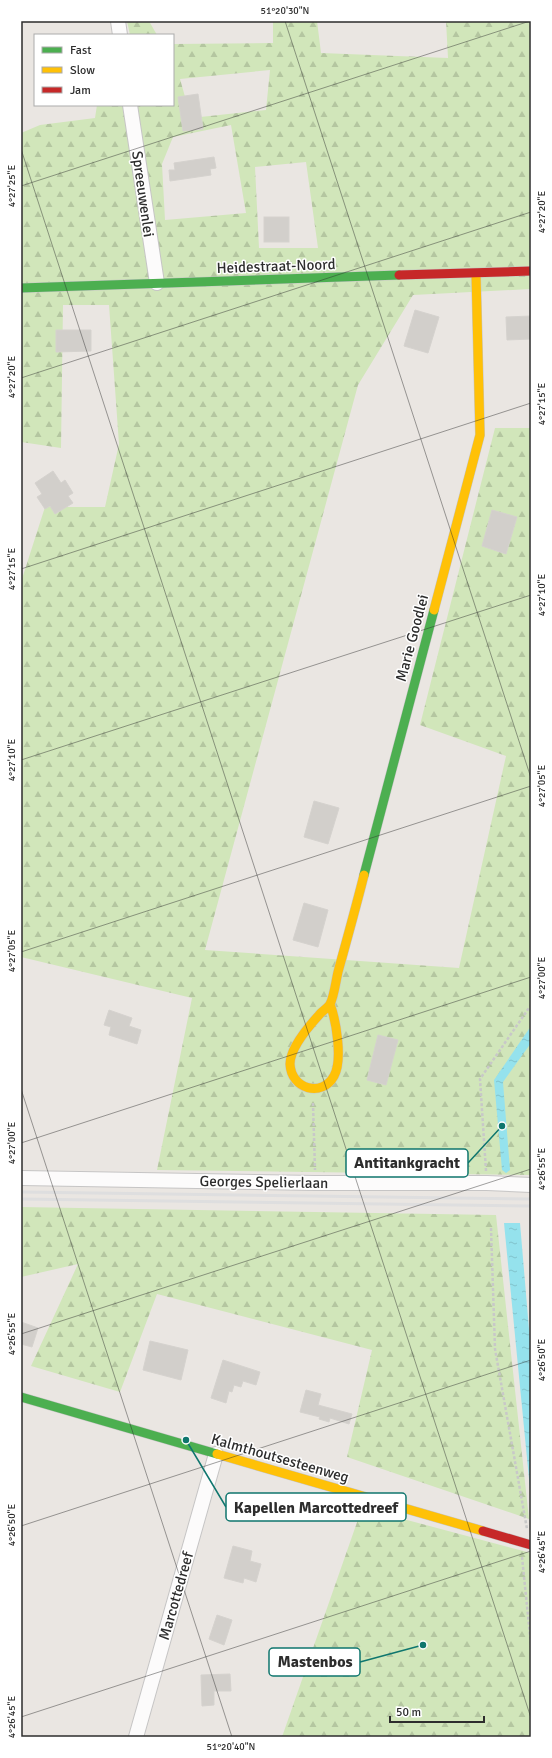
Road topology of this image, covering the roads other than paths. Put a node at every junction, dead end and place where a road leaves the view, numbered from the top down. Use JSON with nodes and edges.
{"nodes":[{"id":1,"x":118,"y":21,"type":"edge"},
{"id":2,"x":120,"y":34,"type":"edge"},
{"id":3,"x":130,"y":106,"type":"edge"},
{"id":4,"x":531,"y":271,"type":"edge"},
{"id":5,"x":476,"y":274,"type":"junction"},
{"id":6,"x":157,"y":283,"type":"junction"},
{"id":7,"x":21,"y":288,"type":"edge"},
{"id":8,"x":330,"y":1004,"type":"junction"},
{"id":9,"x":21,"y":1178,"type":"edge"},
{"id":10,"x":531,"y":1185,"type":"edge"},
{"id":11,"x":21,"y":1397,"type":"edge"},
{"id":12,"x":216,"y":1454,"type":"junction"},
{"id":13,"x":531,"y":1545,"type":"edge"},
{"id":14,"x":136,"y":1737,"type":"edge"}],
"edges":[{"from":1,"to":2,"type":"street"},
{"from":3,"to":6,"type":"street","name":"Spreeuwenlei"},
{"from":4,"to":5,"type":"street","name":"Heidestraat-Noord"},
{"from":5,"to":6,"type":"street","name":"Heidestraat-Noord"},
{"from":5,"to":8,"type":"street","name":"Marie Goodlei"},
{"from":6,"to":7,"type":"street","name":"Heidestraat-Noord"},
{"from":8,"to":8,"type":"street","name":"Marie Goodlei"},
{"from":9,"to":10,"type":"street","name":"Georges Spelierlaan"},
{"from":11,"to":12,"type":"street","name":"Kalmthoutsesteenweg"},
{"from":12,"to":13,"type":"street","name":"Kalmthoutsesteenweg"},
{"from":12,"to":14,"type":"street","name":"Marcottedreef"}]}
